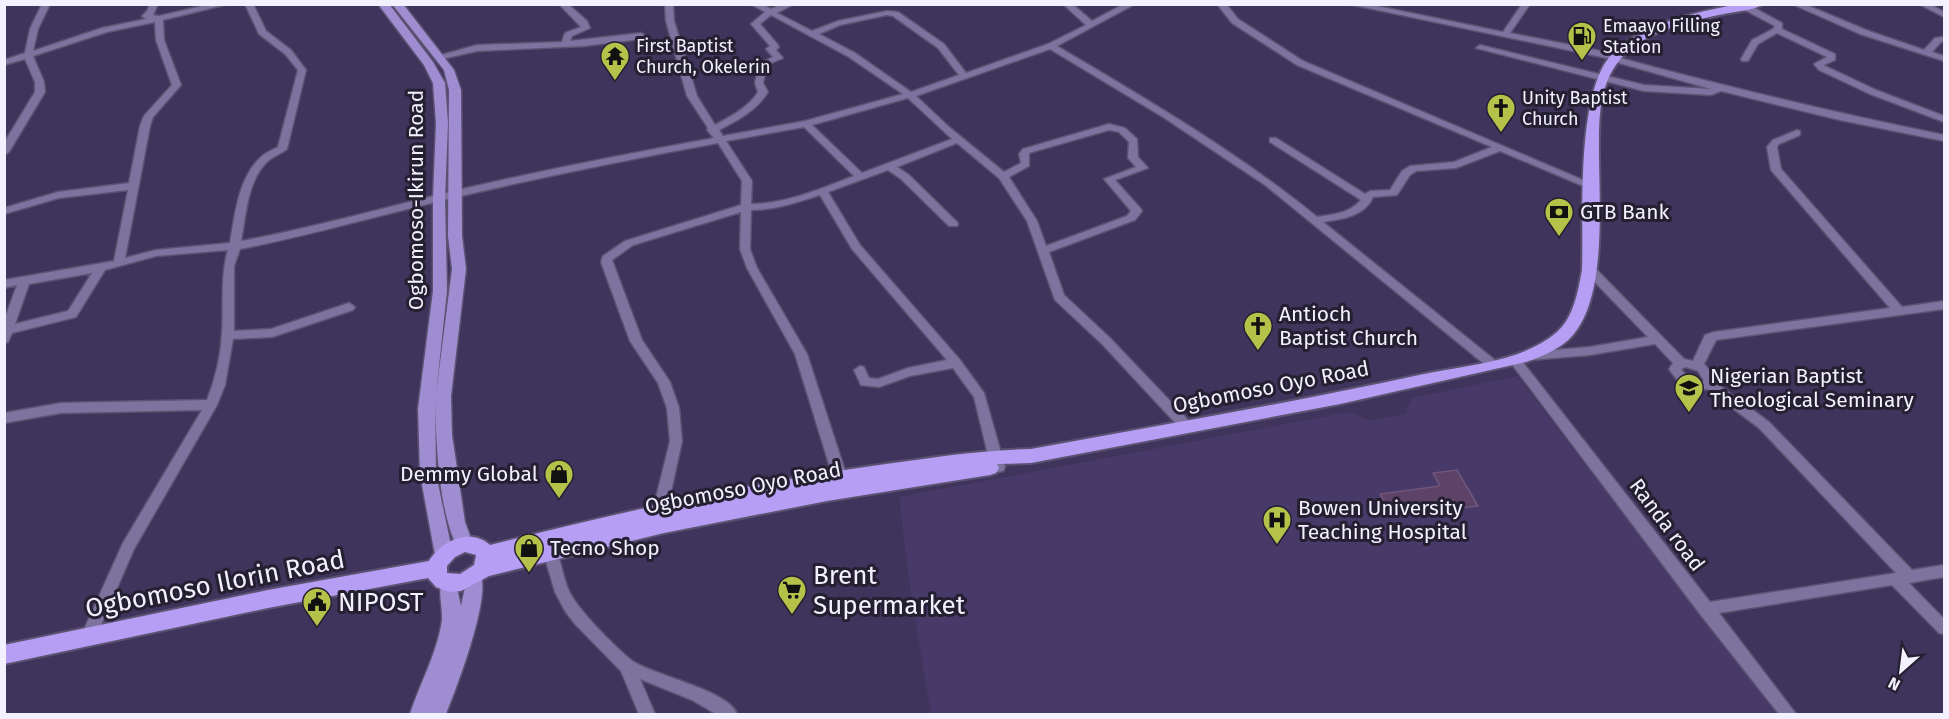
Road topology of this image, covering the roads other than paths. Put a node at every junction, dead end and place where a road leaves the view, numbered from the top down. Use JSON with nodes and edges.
{"nodes":[{"id":1,"x":46,"y":4,"type":"edge"},
{"id":2,"x":154,"y":4,"type":"edge"},
{"id":3,"x":224,"y":4,"type":"edge"},
{"id":4,"x":249,"y":4,"type":"edge"},
{"id":5,"x":383,"y":4,"type":"edge"},
{"id":6,"x":397,"y":4,"type":"edge"},
{"id":7,"x":563,"y":4,"type":"edge"},
{"id":8,"x":669,"y":4,"type":"edge"},
{"id":9,"x":755,"y":4,"type":"edge"},
{"id":10,"x":790,"y":4,"type":"edge"},
{"id":11,"x":1067,"y":4,"type":"edge"},
{"id":12,"x":1131,"y":4,"type":"edge"},
{"id":13,"x":1221,"y":4,"type":"edge"},
{"id":14,"x":1353,"y":4,"type":"edge"},
{"id":15,"x":1526,"y":4,"type":"edge"},
{"id":16,"x":1796,"y":4,"type":"edge"},
{"id":17,"x":1923,"y":4,"type":"edge"},
{"id":18,"x":1751,"y":5,"type":"edge"},
{"id":19,"x":1725,"y":8,"type":"edge"},
{"id":20,"x":770,"y":12,"type":"junction"},
{"id":21,"x":1944,"y":15,"type":"edge"},
{"id":22,"x":159,"y":18,"type":"junction"},
{"id":23,"x":1091,"y":25,"type":"junction"},
{"id":24,"x":1777,"y":30,"type":"junction"},
{"id":25,"x":814,"y":33,"type":"junction"},
{"id":26,"x":1505,"y":35,"type":"junction"},
{"id":27,"x":641,"y":36,"type":"dead end"},
{"id":28,"x":1944,"y":39,"type":"edge"},
{"id":29,"x":565,"y":44,"type":"junction"},
{"id":30,"x":1051,"y":46,"type":"junction"},
{"id":31,"x":1480,"y":48,"type":"dead end"},
{"id":32,"x":1926,"y":53,"type":"junction"},
{"id":33,"x":29,"y":55,"type":"junction"},
{"id":34,"x":438,"y":57,"type":"junction"},
{"id":35,"x":1615,"y":58,"type":"junction"},
{"id":36,"x":1745,"y":59,"type":"dead end"},
{"id":37,"x":1944,"y":59,"type":"edge"},
{"id":38,"x":4,"y":63,"type":"edge"},
{"id":39,"x":964,"y":76,"type":"junction"},
{"id":40,"x":1602,"y":78,"type":"junction"},
{"id":41,"x":1720,"y":88,"type":"junction"},
{"id":42,"x":910,"y":95,"type":"junction"},
{"id":43,"x":1944,"y":119,"type":"edge"},
{"id":44,"x":806,"y":124,"type":"junction"},
{"id":45,"x":712,"y":130,"type":"junction"},
{"id":46,"x":1797,"y":133,"type":"dead end"},
{"id":47,"x":1944,"y":138,"type":"edge"},
{"id":48,"x":719,"y":140,"type":"junction"},
{"id":49,"x":959,"y":140,"type":"junction"},
{"id":50,"x":1274,"y":140,"type":"dead end"},
{"id":51,"x":1498,"y":148,"type":"junction"},
{"id":52,"x":4,"y":152,"type":"edge"},
{"id":53,"x":890,"y":167,"type":"junction"},
{"id":54,"x":1003,"y":176,"type":"junction"},
{"id":55,"x":860,"y":177,"type":"junction"},
{"id":56,"x":133,"y":186,"type":"junction"},
{"id":57,"x":1592,"y":186,"type":"junction"},
{"id":58,"x":822,"y":190,"type":"junction"},
{"id":59,"x":454,"y":197,"type":"junction"},
{"id":60,"x":439,"y":198,"type":"junction"},
{"id":61,"x":1367,"y":200,"type":"junction"},
{"id":62,"x":747,"y":207,"type":"junction"},
{"id":63,"x":4,"y":211,"type":"edge"},
{"id":64,"x":1315,"y":220,"type":"junction"},
{"id":65,"x":953,"y":224,"type":"dead end"},
{"id":66,"x":236,"y":246,"type":"junction"},
{"id":67,"x":1042,"y":251,"type":"junction"},
{"id":68,"x":119,"y":262,"type":"junction"},
{"id":69,"x":101,"y":268,"type":"junction"},
{"id":70,"x":1589,"y":274,"type":"junction"},
{"id":71,"x":24,"y":282,"type":"junction"},
{"id":72,"x":4,"y":284,"type":"edge"},
{"id":73,"x":1944,"y":305,"type":"edge"},
{"id":74,"x":349,"y":307,"type":"dead end"},
{"id":75,"x":1900,"y":312,"type":"junction"},
{"id":76,"x":6,"y":334,"type":"edge"},
{"id":77,"x":228,"y":335,"type":"junction"},
{"id":78,"x":1651,"y":341,"type":"junction"},
{"id":79,"x":1518,"y":358,"type":"junction"},
{"id":80,"x":956,"y":363,"type":"junction"},
{"id":81,"x":1492,"y":364,"type":"junction"},
{"id":82,"x":1678,"y":366,"type":"junction"},
{"id":83,"x":1697,"y":366,"type":"junction"},
{"id":84,"x":860,"y":370,"type":"dead end"},
{"id":85,"x":1709,"y":384,"type":"junction"},
{"id":86,"x":211,"y":405,"type":"junction"},
{"id":87,"x":4,"y":418,"type":"edge"},
{"id":88,"x":1186,"y":426,"type":"junction"},
{"id":89,"x":1003,"y":461,"type":"junction"},
{"id":90,"x":840,"y":477,"type":"junction"},
{"id":91,"x":660,"y":510,"type":"junction"},
{"id":92,"x":464,"y":544,"type":"junction"},
{"id":93,"x":551,"y":555,"type":"junction"},
{"id":94,"x":440,"y":561,"type":"junction"},
{"id":95,"x":481,"y":567,"type":"junction"},
{"id":96,"x":1944,"y":571,"type":"edge"},
{"id":97,"x":1903,"y":578,"type":"junction"},
{"id":98,"x":449,"y":584,"type":"junction"},
{"id":99,"x":1705,"y":609,"type":"junction"},
{"id":100,"x":1944,"y":628,"type":"edge"},
{"id":101,"x":89,"y":636,"type":"junction"},
{"id":102,"x":4,"y":655,"type":"edge"},
{"id":103,"x":627,"y":666,"type":"junction"},
{"id":104,"x":420,"y":714,"type":"edge"},
{"id":105,"x":436,"y":714,"type":"edge"},
{"id":106,"x":647,"y":714,"type":"edge"},
{"id":107,"x":729,"y":714,"type":"edge"},
{"id":108,"x":1788,"y":714,"type":"edge"}],
"edges":[{"from":1,"to":33,"type":"street"},
{"from":2,"to":22,"type":"street"},
{"from":3,"to":22,"type":"street"},
{"from":4,"to":66,"type":"street"},
{"from":5,"to":60,"type":"main road","name":"Ogbomoso-Ikirun Road"},
{"from":6,"to":34,"type":"main road","name":"Ogbomoso-Ikirun Road"},
{"from":7,"to":29,"type":"street"},
{"from":8,"to":45,"type":"street"},
{"from":9,"to":20,"type":"street"},
{"from":10,"to":20,"type":"street"},
{"from":11,"to":23,"type":"street"},
{"from":12,"to":23,"type":"street"},
{"from":13,"to":51,"type":"street"},
{"from":14,"to":26,"type":"street"},
{"from":15,"to":26,"type":"street"},
{"from":16,"to":32,"type":"street"},
{"from":17,"to":21,"type":"street"},
{"from":18,"to":19,"type":"highway","name":"Ogbomoso Oyo Road"},
{"from":18,"to":24,"type":"street"},
{"from":19,"to":35,"type":"highway","name":"Ogbomoso Oyo Road"},
{"from":20,"to":25,"type":"street"},
{"from":20,"to":45,"type":"street"},
{"from":22,"to":33,"type":"street"},
{"from":22,"to":56,"type":"street"},
{"from":23,"to":30,"type":"street"},
{"from":24,"to":36,"type":"street"},
{"from":24,"to":43,"type":"street"},
{"from":25,"to":39,"type":"street"},
{"from":25,"to":42,"type":"street"},
{"from":26,"to":35,"type":"street"},
{"from":27,"to":29,"type":"street"},
{"from":28,"to":32,"type":"street"},
{"from":29,"to":34,"type":"street"},
{"from":30,"to":39,"type":"street"},
{"from":30,"to":64,"type":"street"},
{"from":31,"to":40,"type":"street"},
{"from":32,"to":37,"type":"street"},
{"from":33,"to":38,"type":"street"},
{"from":33,"to":52,"type":"street"},
{"from":34,"to":59,"type":"main road","name":"Ogbomoso-Ikirun Road"},
{"from":35,"to":40,"type":"highway","name":"Ogbomoso Oyo Road"},
{"from":35,"to":41,"type":"street"},
{"from":39,"to":42,"type":"street"},
{"from":40,"to":41,"type":"street"},
{"from":40,"to":57,"type":"highway","name":"Ogbomoso Oyo Road"},
{"from":41,"to":47,"type":"street"},
{"from":42,"to":44,"type":"street"},
{"from":42,"to":49,"type":"street"},
{"from":44,"to":48,"type":"street"},
{"from":44,"to":55,"type":"street"},
{"from":45,"to":48,"type":"street"},
{"from":46,"to":75,"type":"street"},
{"from":48,"to":59,"type":"street"},
{"from":48,"to":62,"type":"street"},
{"from":49,"to":53,"type":"street"},
{"from":49,"to":54,"type":"street"},
{"from":50,"to":61,"type":"street"},
{"from":51,"to":57,"type":"street"},
{"from":51,"to":61,"type":"street"},
{"from":53,"to":55,"type":"street"},
{"from":53,"to":65,"type":"street"},
{"from":54,"to":67,"type":"street"},
{"from":54,"to":67,"type":"street"},
{"from":55,"to":58,"type":"street"},
{"from":56,"to":63,"type":"street"},
{"from":56,"to":68,"type":"street"},
{"from":57,"to":70,"type":"highway","name":"Ogbomoso Oyo Road"},
{"from":58,"to":62,"type":"street"},
{"from":58,"to":80,"type":"street"},
{"from":59,"to":60,"type":"street"},
{"from":59,"to":92,"type":"main road","name":"Ogbomoso-Ikirun Road"},
{"from":60,"to":66,"type":"street"},
{"from":60,"to":94,"type":"main road","name":"Ogbomoso-Ikirun Road"},
{"from":61,"to":64,"type":"street"},
{"from":62,"to":90,"type":"street"},
{"from":62,"to":91,"type":"street"},
{"from":64,"to":81,"type":"street"},
{"from":66,"to":68,"type":"street"},
{"from":66,"to":77,"type":"street"},
{"from":67,"to":88,"type":"street"},
{"from":68,"to":69,"type":"street"},
{"from":69,"to":71,"type":"street"},
{"from":69,"to":76,"type":"street"},
{"from":70,"to":78,"type":"street"},
{"from":70,"to":79,"type":"highway","name":"Ogbomoso Oyo Road"},
{"from":71,"to":72,"type":"street"},
{"from":71,"to":76,"type":"street"},
{"from":73,"to":75,"type":"street"},
{"from":74,"to":77,"type":"street"},
{"from":75,"to":83,"type":"street"},
{"from":77,"to":86,"type":"street"},
{"from":78,"to":79,"type":"street"},
{"from":78,"to":82,"type":"street"},
{"from":79,"to":81,"type":"highway","name":"Ogbomoso Oyo Road"},
{"from":79,"to":99,"type":"street","name":"Randa road"},
{"from":80,"to":84,"type":"street"},
{"from":80,"to":89,"type":"street"},
{"from":81,"to":88,"type":"highway","name":"Ogbomoso Oyo Road"},
{"from":82,"to":83,"type":"street"},
{"from":82,"to":85,"type":"street"},
{"from":83,"to":85,"type":"street"},
{"from":85,"to":97,"type":"street"},
{"from":86,"to":87,"type":"street"},
{"from":86,"to":101,"type":"street"},
{"from":88,"to":89,"type":"highway","name":"Ogbomoso Oyo Road"},
{"from":89,"to":90,"type":"highway","name":"Ogbomoso Oyo Road"},
{"from":89,"to":93,"type":"highway","name":"Ogbomoso Oyo Road"},
{"from":90,"to":91,"type":"highway","name":"Ogbomoso Oyo Road"},
{"from":91,"to":95,"type":"highway","name":"Ogbomoso Oyo Road"},
{"from":92,"to":94,"type":"highway","name":"Ogbomoso Ilorin Road"},
{"from":92,"to":95,"type":"highway"},
{"from":93,"to":95,"type":"highway","name":"Ogbomoso Oyo Road"},
{"from":93,"to":103,"type":"street"},
{"from":94,"to":98,"type":"highway"},
{"from":94,"to":101,"type":"highway","name":"Ogbomoso Ilorin Road"},
{"from":95,"to":98,"type":"highway"},
{"from":95,"to":105,"type":"main road"},
{"from":96,"to":97,"type":"street"},
{"from":97,"to":99,"type":"street"},
{"from":97,"to":100,"type":"street"},
{"from":98,"to":104,"type":"main road"},
{"from":99,"to":108,"type":"street","name":"Randa road"},
{"from":101,"to":102,"type":"highway","name":"Ogbomoso Ilorin Road"},
{"from":103,"to":106,"type":"street"},
{"from":103,"to":107,"type":"street"}]}
